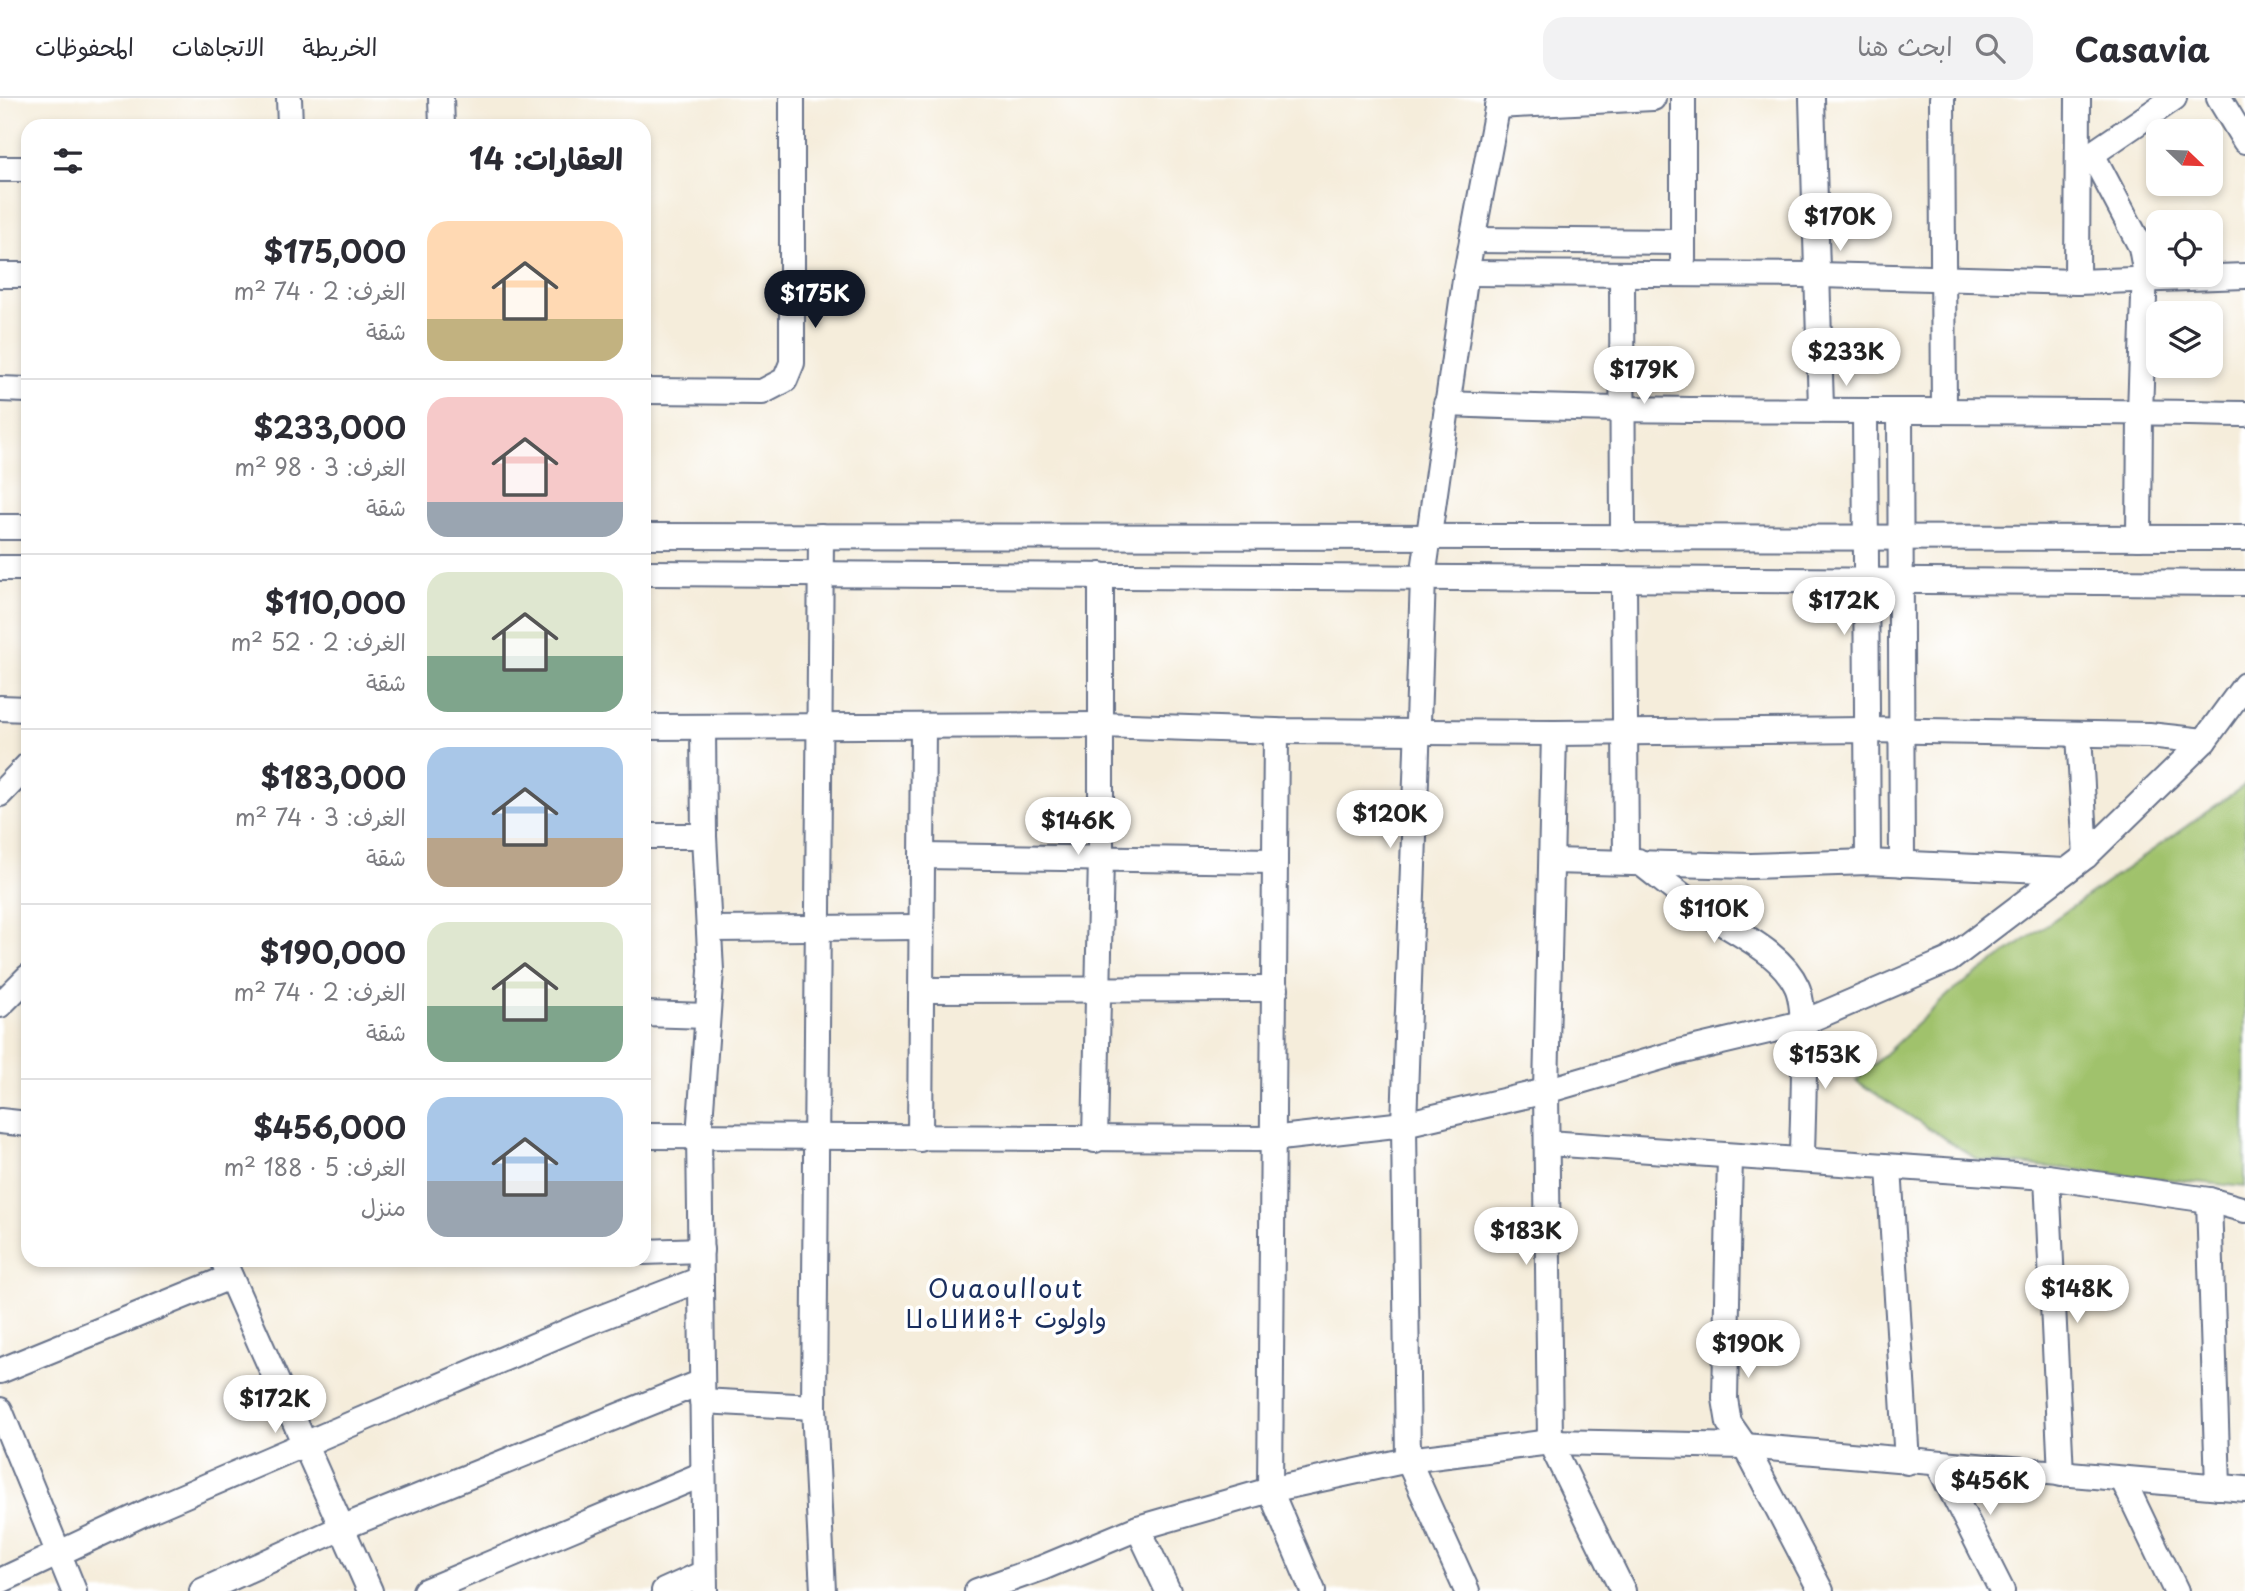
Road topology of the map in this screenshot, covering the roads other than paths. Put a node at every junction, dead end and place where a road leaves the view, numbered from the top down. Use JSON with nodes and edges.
{"nodes":[{"id":1,"x":289,"y":98,"type":"edge"},
{"id":2,"x":442,"y":98,"type":"edge"},
{"id":3,"x":792,"y":98,"type":"edge"},
{"id":4,"x":1653,"y":98,"type":"edge"},
{"id":5,"x":1682,"y":98,"type":"edge"},
{"id":6,"x":1812,"y":98,"type":"edge"},
{"id":7,"x":1942,"y":98,"type":"edge"},
{"id":8,"x":2078,"y":98,"type":"edge"},
{"id":9,"x":2174,"y":98,"type":"edge"},
{"id":10,"x":2219,"y":98,"type":"edge"},
{"id":11,"x":1498,"y":102,"type":"edge"},
{"id":12,"x":289,"y":119,"type":"edge"},
{"id":13,"x":442,"y":119,"type":"edge"},
{"id":14,"x":2245,"y":141,"type":"edge"},
{"id":15,"x":2085,"y":154,"type":"junction"},
{"id":16,"x":0,"y":169,"type":"edge"},
{"id":17,"x":21,"y":169,"type":"edge"},
{"id":18,"x":1472,"y":240,"type":"junction"},
{"id":19,"x":1682,"y":242,"type":"junction"},
{"id":20,"x":1466,"y":273,"type":"junction"},
{"id":21,"x":1683,"y":273,"type":"junction"},
{"id":22,"x":1622,"y":274,"type":"junction"},
{"id":23,"x":0,"y":275,"type":"edge"},
{"id":24,"x":21,"y":275,"type":"edge"},
{"id":25,"x":1819,"y":275,"type":"junction"},
{"id":26,"x":2245,"y":276,"type":"edge"},
{"id":27,"x":1944,"y":278,"type":"junction"},
{"id":28,"x":2145,"y":280,"type":"junction"},
{"id":29,"x":2077,"y":282,"type":"junction"},
{"id":30,"x":0,"y":389,"type":"edge"},
{"id":31,"x":21,"y":390,"type":"edge"},
{"id":32,"x":651,"y":391,"type":"edge"},
{"id":33,"x":1446,"y":404,"type":"junction"},
{"id":34,"x":1821,"y":408,"type":"junction"},
{"id":35,"x":1621,"y":410,"type":"junction"},
{"id":36,"x":1944,"y":410,"type":"junction"},
{"id":37,"x":1866,"y":412,"type":"junction"},
{"id":38,"x":1900,"y":412,"type":"junction"},
{"id":39,"x":2140,"y":412,"type":"junction"},
{"id":40,"x":2245,"y":414,"type":"edge"},
{"id":41,"x":0,"y":527,"type":"edge"},
{"id":42,"x":21,"y":527,"type":"edge"},
{"id":43,"x":651,"y":536,"type":"edge"},
{"id":44,"x":821,"y":536,"type":"junction"},
{"id":45,"x":1428,"y":538,"type":"junction"},
{"id":46,"x":1623,"y":538,"type":"junction"},
{"id":47,"x":1866,"y":538,"type":"junction"},
{"id":48,"x":1901,"y":538,"type":"junction"},
{"id":49,"x":2139,"y":538,"type":"junction"},
{"id":50,"x":2245,"y":538,"type":"edge"},
{"id":51,"x":0,"y":568,"type":"edge"},
{"id":52,"x":21,"y":568,"type":"edge"},
{"id":53,"x":651,"y":573,"type":"edge"},
{"id":54,"x":820,"y":574,"type":"junction"},
{"id":55,"x":1101,"y":575,"type":"junction"},
{"id":56,"x":1423,"y":578,"type":"junction"},
{"id":57,"x":1866,"y":579,"type":"junction"},
{"id":58,"x":1901,"y":579,"type":"junction"},
{"id":59,"x":1624,"y":580,"type":"junction"},
{"id":60,"x":2245,"y":583,"type":"edge"},
{"id":61,"x":2245,"y":685,"type":"edge"},
{"id":62,"x":0,"y":708,"type":"edge"},
{"id":63,"x":21,"y":709,"type":"edge"},
{"id":64,"x":818,"y":724,"type":"junction"},
{"id":65,"x":1102,"y":725,"type":"junction"},
{"id":66,"x":923,"y":726,"type":"junction"},
{"id":67,"x":651,"y":727,"type":"edge"},
{"id":68,"x":703,"y":727,"type":"junction"},
{"id":69,"x":1867,"y":730,"type":"junction"},
{"id":70,"x":1276,"y":731,"type":"junction"},
{"id":71,"x":1416,"y":731,"type":"junction"},
{"id":72,"x":1901,"y":732,"type":"junction"},
{"id":73,"x":1554,"y":733,"type":"junction"},
{"id":74,"x":1625,"y":733,"type":"junction"},
{"id":75,"x":2079,"y":734,"type":"junction"},
{"id":76,"x":2204,"y":741,"type":"junction"},
{"id":77,"x":21,"y":772,"type":"edge"},
{"id":78,"x":0,"y":794,"type":"edge"},
{"id":79,"x":651,"y":836,"type":"edge"},
{"id":80,"x":704,"y":836,"type":"junction"},
{"id":81,"x":922,"y":856,"type":"junction"},
{"id":82,"x":2086,"y":856,"type":"junction"},
{"id":83,"x":1101,"y":857,"type":"junction"},
{"id":84,"x":1275,"y":861,"type":"junction"},
{"id":85,"x":1552,"y":861,"type":"junction"},
{"id":86,"x":1632,"y":861,"type":"junction"},
{"id":87,"x":1868,"y":862,"type":"junction"},
{"id":88,"x":1902,"y":864,"type":"junction"},
{"id":89,"x":2066,"y":872,"type":"junction"},
{"id":90,"x":820,"y":926,"type":"junction"},
{"id":91,"x":920,"y":927,"type":"junction"},
{"id":92,"x":710,"y":929,"type":"junction"},
{"id":93,"x":21,"y":984,"type":"edge"},
{"id":94,"x":1096,"y":988,"type":"junction"},
{"id":95,"x":1276,"y":989,"type":"junction"},
{"id":96,"x":922,"y":990,"type":"junction"},
{"id":97,"x":0,"y":1005,"type":"edge"},
{"id":98,"x":651,"y":1014,"type":"edge"},
{"id":99,"x":706,"y":1016,"type":"junction"},
{"id":100,"x":1802,"y":1023,"type":"junction"},
{"id":101,"x":1546,"y":1091,"type":"junction"},
{"id":102,"x":0,"y":1121,"type":"edge"},
{"id":103,"x":21,"y":1123,"type":"edge"},
{"id":104,"x":1405,"y":1124,"type":"junction"},
{"id":105,"x":651,"y":1136,"type":"edge"},
{"id":106,"x":699,"y":1136,"type":"junction"},
{"id":107,"x":818,"y":1138,"type":"junction"},
{"id":108,"x":920,"y":1139,"type":"junction"},
{"id":109,"x":1271,"y":1139,"type":"junction"},
{"id":110,"x":1095,"y":1140,"type":"junction"},
{"id":111,"x":1548,"y":1143,"type":"junction"},
{"id":112,"x":1730,"y":1156,"type":"junction"},
{"id":113,"x":1802,"y":1159,"type":"junction"},
{"id":114,"x":1889,"y":1167,"type":"junction"},
{"id":115,"x":2047,"y":1177,"type":"junction"},
{"id":116,"x":2209,"y":1200,"type":"junction"},
{"id":117,"x":2245,"y":1210,"type":"edge"},
{"id":118,"x":701,"y":1250,"type":"junction"},
{"id":119,"x":651,"y":1252,"type":"edge"},
{"id":120,"x":226,"y":1269,"type":"edge"},
{"id":121,"x":701,"y":1279,"type":"junction"},
{"id":122,"x":0,"y":1371,"type":"edge"},
{"id":123,"x":702,"y":1392,"type":"junction"},
{"id":124,"x":814,"y":1407,"type":"junction"},
{"id":125,"x":0,"y":1410,"type":"edge"},
{"id":126,"x":1550,"y":1442,"type":"junction"},
{"id":127,"x":1745,"y":1446,"type":"junction"},
{"id":128,"x":304,"y":1447,"type":"junction"},
{"id":129,"x":1408,"y":1460,"type":"junction"},
{"id":130,"x":1907,"y":1462,"type":"junction"},
{"id":131,"x":1938,"y":1464,"type":"junction"},
{"id":132,"x":703,"y":1474,"type":"junction"},
{"id":133,"x":2061,"y":1474,"type":"junction"},
{"id":134,"x":2123,"y":1480,"type":"junction"},
{"id":135,"x":2218,"y":1487,"type":"junction"},
{"id":136,"x":2245,"y":1489,"type":"edge"},
{"id":137,"x":1270,"y":1490,"type":"junction"},
{"id":138,"x":341,"y":1528,"type":"junction"},
{"id":139,"x":1138,"y":1528,"type":"junction"},
{"id":140,"x":57,"y":1556,"type":"junction"},
{"id":141,"x":0,"y":1581,"type":"edge"},
{"id":142,"x":705,"y":1582,"type":"edge"},
{"id":143,"x":74,"y":1591,"type":"edge"},
{"id":144,"x":202,"y":1591,"type":"edge"},
{"id":145,"x":370,"y":1591,"type":"edge"},
{"id":146,"x":425,"y":1591,"type":"edge"},
{"id":147,"x":664,"y":1591,"type":"edge"},
{"id":148,"x":822,"y":1591,"type":"edge"},
{"id":149,"x":977,"y":1591,"type":"edge"},
{"id":150,"x":1168,"y":1591,"type":"edge"},
{"id":151,"x":1313,"y":1591,"type":"edge"},
{"id":152,"x":1467,"y":1591,"type":"edge"},
{"id":153,"x":1623,"y":1591,"type":"edge"},
{"id":154,"x":1821,"y":1591,"type":"edge"},
{"id":155,"x":2002,"y":1591,"type":"edge"},
{"id":156,"x":2176,"y":1591,"type":"edge"}],
"edges":[{"from":1,"to":12,"type":"street"},
{"from":2,"to":13,"type":"street"},
{"from":3,"to":32,"type":"street"},
{"from":4,"to":11,"type":"street"},
{"from":5,"to":19,"type":"street"},
{"from":6,"to":25,"type":"street"},
{"from":7,"to":27,"type":"street"},
{"from":8,"to":15,"type":"street"},
{"from":9,"to":15,"type":"street"},
{"from":10,"to":14,"type":"street"},
{"from":11,"to":18,"type":"street"},
{"from":15,"to":28,"type":"street"},
{"from":15,"to":29,"type":"street"},
{"from":16,"to":17,"type":"street"},
{"from":18,"to":19,"type":"street"},
{"from":18,"to":20,"type":"street"},
{"from":19,"to":21,"type":"street"},
{"from":20,"to":22,"type":"street"},
{"from":20,"to":33,"type":"street"},
{"from":21,"to":22,"type":"street"},
{"from":21,"to":25,"type":"street"},
{"from":22,"to":35,"type":"street"},
{"from":23,"to":24,"type":"street"},
{"from":25,"to":27,"type":"street"},
{"from":25,"to":34,"type":"street"},
{"from":26,"to":28,"type":"street"},
{"from":27,"to":29,"type":"street"},
{"from":27,"to":36,"type":"street"},
{"from":28,"to":29,"type":"street"},
{"from":28,"to":39,"type":"street"},
{"from":30,"to":31,"type":"street"},
{"from":33,"to":35,"type":"street"},
{"from":33,"to":45,"type":"street"},
{"from":34,"to":35,"type":"street"},
{"from":34,"to":37,"type":"street"},
{"from":35,"to":46,"type":"street"},
{"from":36,"to":38,"type":"street"},
{"from":36,"to":39,"type":"street"},
{"from":37,"to":38,"type":"street"},
{"from":37,"to":47,"type":"street"},
{"from":38,"to":48,"type":"street"},
{"from":39,"to":40,"type":"street"},
{"from":39,"to":49,"type":"street"},
{"from":41,"to":42,"type":"street"},
{"from":43,"to":44,"type":"street"},
{"from":44,"to":45,"type":"street"},
{"from":44,"to":54,"type":"street"},
{"from":45,"to":46,"type":"street"},
{"from":45,"to":56,"type":"street"},
{"from":46,"to":47,"type":"street"},
{"from":47,"to":48,"type":"street"},
{"from":47,"to":57,"type":"street"},
{"from":48,"to":49,"type":"street"},
{"from":48,"to":58,"type":"street"},
{"from":49,"to":50,"type":"street"},
{"from":51,"to":52,"type":"street"},
{"from":53,"to":54,"type":"street"},
{"from":54,"to":55,"type":"street"},
{"from":54,"to":64,"type":"street"},
{"from":55,"to":56,"type":"street"},
{"from":55,"to":65,"type":"street"},
{"from":56,"to":59,"type":"street"},
{"from":56,"to":71,"type":"street"},
{"from":57,"to":58,"type":"street"},
{"from":57,"to":59,"type":"street"},
{"from":57,"to":69,"type":"street"},
{"from":58,"to":60,"type":"street"},
{"from":58,"to":72,"type":"street"},
{"from":59,"to":74,"type":"street"},
{"from":61,"to":76,"type":"street"},
{"from":62,"to":63,"type":"street"},
{"from":64,"to":66,"type":"street"},
{"from":64,"to":68,"type":"street"},
{"from":64,"to":90,"type":"street"},
{"from":65,"to":66,"type":"street"},
{"from":65,"to":70,"type":"street"},
{"from":65,"to":83,"type":"street"},
{"from":66,"to":81,"type":"street"},
{"from":67,"to":68,"type":"street"},
{"from":68,"to":80,"type":"street"},
{"from":69,"to":72,"type":"street"},
{"from":69,"to":74,"type":"street"},
{"from":69,"to":87,"type":"street"},
{"from":70,"to":71,"type":"street"},
{"from":70,"to":84,"type":"street"},
{"from":71,"to":73,"type":"street"},
{"from":71,"to":104,"type":"street"},
{"from":72,"to":75,"type":"street"},
{"from":72,"to":88,"type":"street"},
{"from":73,"to":74,"type":"street"},
{"from":73,"to":85,"type":"street"},
{"from":74,"to":86,"type":"street"},
{"from":75,"to":76,"type":"street"},
{"from":75,"to":82,"type":"street"},
{"from":76,"to":82,"type":"street"},
{"from":77,"to":78,"type":"street"},
{"from":79,"to":80,"type":"street"},
{"from":80,"to":92,"type":"street"},
{"from":81,"to":83,"type":"street"},
{"from":81,"to":91,"type":"street"},
{"from":82,"to":89,"type":"street"},
{"from":83,"to":84,"type":"street"},
{"from":83,"to":94,"type":"street"},
{"from":84,"to":95,"type":"street"},
{"from":85,"to":86,"type":"street"},
{"from":85,"to":101,"type":"street"},
{"from":86,"to":87,"type":"street"},
{"from":86,"to":100,"type":"street"},
{"from":87,"to":88,"type":"street"},
{"from":88,"to":89,"type":"street"},
{"from":89,"to":100,"type":"street"},
{"from":90,"to":91,"type":"street"},
{"from":90,"to":92,"type":"street"},
{"from":90,"to":107,"type":"street"},
{"from":91,"to":96,"type":"street"},
{"from":92,"to":99,"type":"street"},
{"from":93,"to":97,"type":"street"},
{"from":94,"to":95,"type":"street"},
{"from":94,"to":96,"type":"street"},
{"from":94,"to":110,"type":"street"},
{"from":95,"to":109,"type":"street"},
{"from":96,"to":108,"type":"street"},
{"from":98,"to":99,"type":"street"},
{"from":99,"to":106,"type":"street"},
{"from":100,"to":101,"type":"street"},
{"from":100,"to":113,"type":"street"},
{"from":101,"to":104,"type":"street"},
{"from":101,"to":111,"type":"street"},
{"from":102,"to":103,"type":"street"},
{"from":104,"to":109,"type":"street"},
{"from":104,"to":129,"type":"street"},
{"from":105,"to":106,"type":"street"},
{"from":106,"to":107,"type":"street"},
{"from":106,"to":118,"type":"street"},
{"from":107,"to":108,"type":"street"},
{"from":107,"to":124,"type":"street"},
{"from":108,"to":110,"type":"street"},
{"from":109,"to":110,"type":"street"},
{"from":109,"to":137,"type":"street"},
{"from":111,"to":112,"type":"street"},
{"from":111,"to":126,"type":"street"},
{"from":112,"to":113,"type":"street"},
{"from":112,"to":127,"type":"street"},
{"from":113,"to":114,"type":"street"},
{"from":114,"to":115,"type":"street"},
{"from":114,"to":130,"type":"street"},
{"from":115,"to":116,"type":"street"},
{"from":115,"to":133,"type":"street"},
{"from":116,"to":117,"type":"street"},
{"from":116,"to":135,"type":"street"},
{"from":118,"to":119,"type":"street"},
{"from":118,"to":121,"type":"street"},
{"from":120,"to":122,"type":"street"},
{"from":120,"to":128,"type":"street"},
{"from":121,"to":123,"type":"street"},
{"from":121,"to":128,"type":"street"},
{"from":123,"to":124,"type":"street"},
{"from":123,"to":132,"type":"street"},
{"from":123,"to":138,"type":"street"},
{"from":124,"to":148,"type":"street"},
{"from":125,"to":140,"type":"street"},
{"from":126,"to":127,"type":"street"},
{"from":126,"to":129,"type":"street"},
{"from":126,"to":153,"type":"street"},
{"from":127,"to":130,"type":"street"},
{"from":127,"to":154,"type":"street"},
{"from":128,"to":138,"type":"street"},
{"from":128,"to":140,"type":"street"},
{"from":129,"to":137,"type":"street"},
{"from":129,"to":152,"type":"street"},
{"from":130,"to":131,"type":"street"},
{"from":131,"to":133,"type":"street"},
{"from":131,"to":155,"type":"street"},
{"from":132,"to":142,"type":"street"},
{"from":132,"to":146,"type":"street"},
{"from":133,"to":134,"type":"street"},
{"from":134,"to":135,"type":"street"},
{"from":134,"to":156,"type":"street"},
{"from":135,"to":136,"type":"street"},
{"from":137,"to":139,"type":"street"},
{"from":137,"to":151,"type":"street"},
{"from":138,"to":144,"type":"street"},
{"from":138,"to":145,"type":"street"},
{"from":139,"to":149,"type":"street"},
{"from":139,"to":150,"type":"street"},
{"from":140,"to":141,"type":"street"},
{"from":140,"to":143,"type":"street"},
{"from":142,"to":147,"type":"street"}]}
